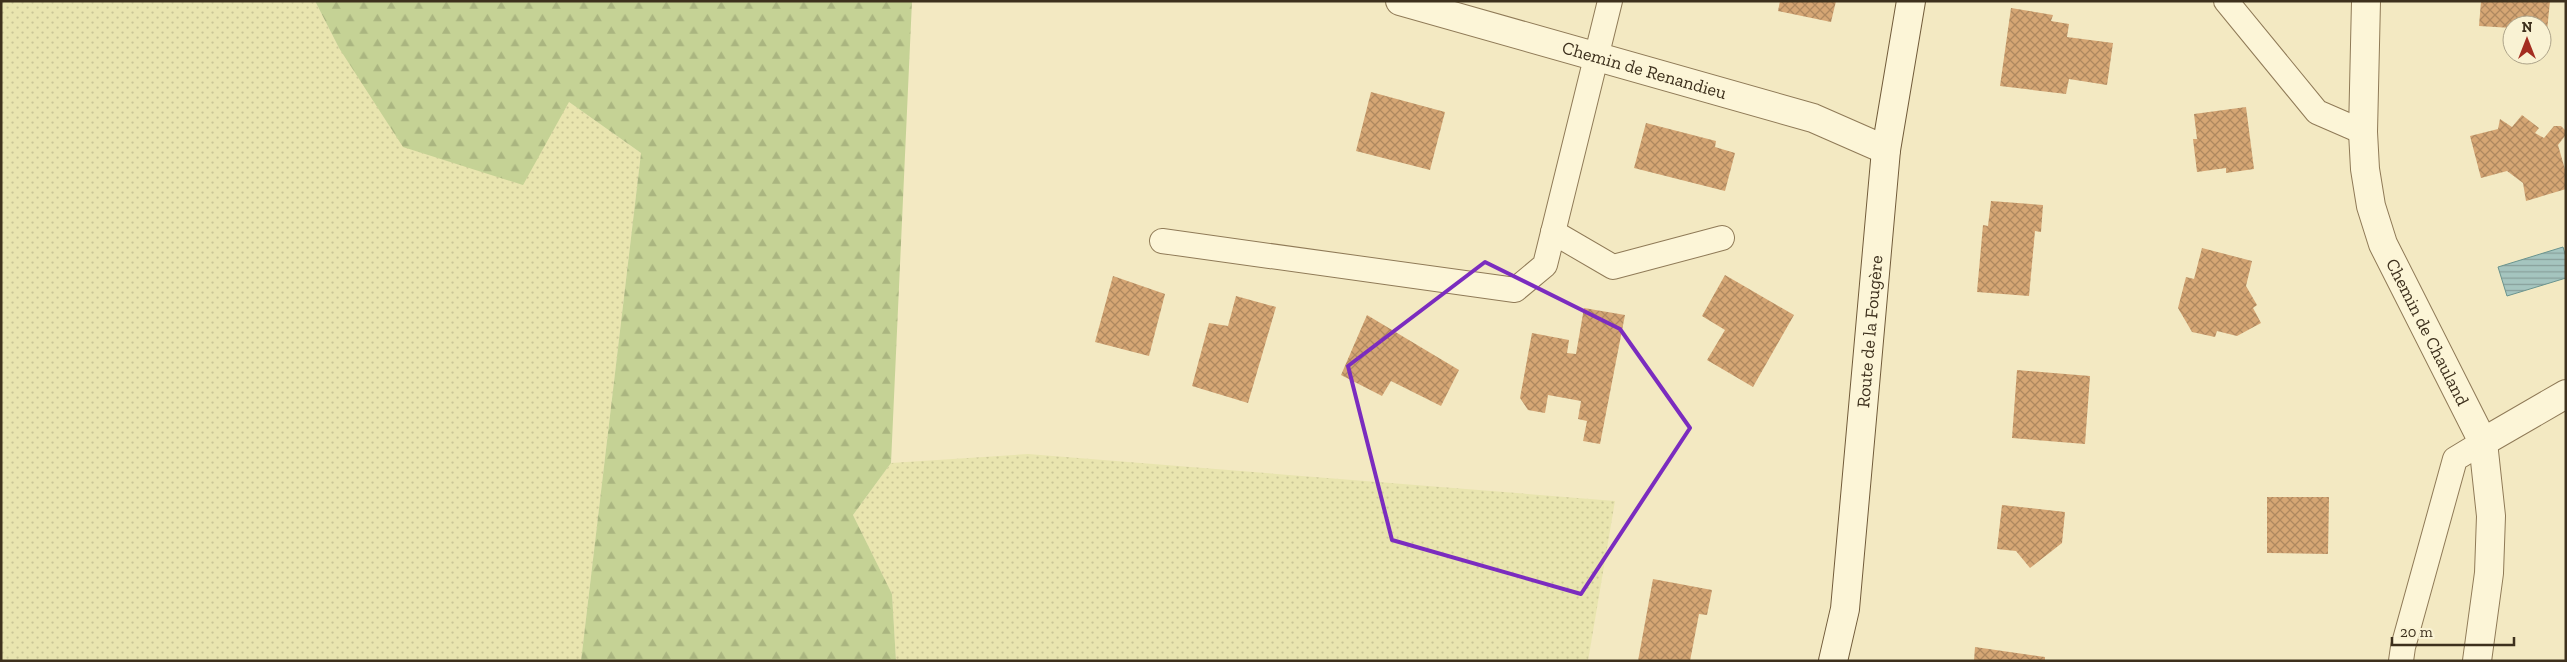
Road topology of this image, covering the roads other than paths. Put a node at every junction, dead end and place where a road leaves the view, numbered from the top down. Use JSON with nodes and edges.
{"nodes":[{"id":1,"x":1400,"y":1,"type":"edge"},
{"id":2,"x":1610,"y":1,"type":"edge"},
{"id":3,"x":1911,"y":1,"type":"edge"},
{"id":4,"x":2226,"y":1,"type":"edge"},
{"id":5,"x":2366,"y":1,"type":"edge"},
{"id":6,"x":1598,"y":56,"type":"junction"},
{"id":7,"x":2363,"y":132,"type":"junction"},
{"id":8,"x":1886,"y":150,"type":"junction"},
{"id":9,"x":1554,"y":232,"type":"junction"},
{"id":10,"x":1722,"y":238,"type":"dead end"},
{"id":11,"x":1162,"y":241,"type":"dead end"},
{"id":12,"x":2566,"y":394,"type":"edge"},
{"id":13,"x":2483,"y":442,"type":"junction"},
{"id":14,"x":1833,"y":661,"type":"edge"},
{"id":15,"x":2401,"y":661,"type":"edge"},
{"id":16,"x":2477,"y":661,"type":"edge"}],
"edges":[{"from":1,"to":6,"type":"street","name":"Chemin de Renandieu"},
{"from":2,"to":6,"type":"lane"},
{"from":3,"to":8,"type":"street","name":"Route de la Fougère"},
{"from":4,"to":7,"type":"lane"},
{"from":5,"to":7,"type":"street","name":"Chemin de Chauland"},
{"from":6,"to":8,"type":"street","name":"Chemin de Renandieu"},
{"from":6,"to":9,"type":"lane"},
{"from":7,"to":13,"type":"street","name":"Chemin de Chauland"},
{"from":8,"to":14,"type":"street","name":"Route de la Fougère"},
{"from":9,"to":10,"type":"lane"},
{"from":9,"to":11,"type":"lane"},
{"from":12,"to":13,"type":"street"},
{"from":13,"to":15,"type":"lane"},
{"from":13,"to":16,"type":"street","name":"Chemin de Chauland"}]}
